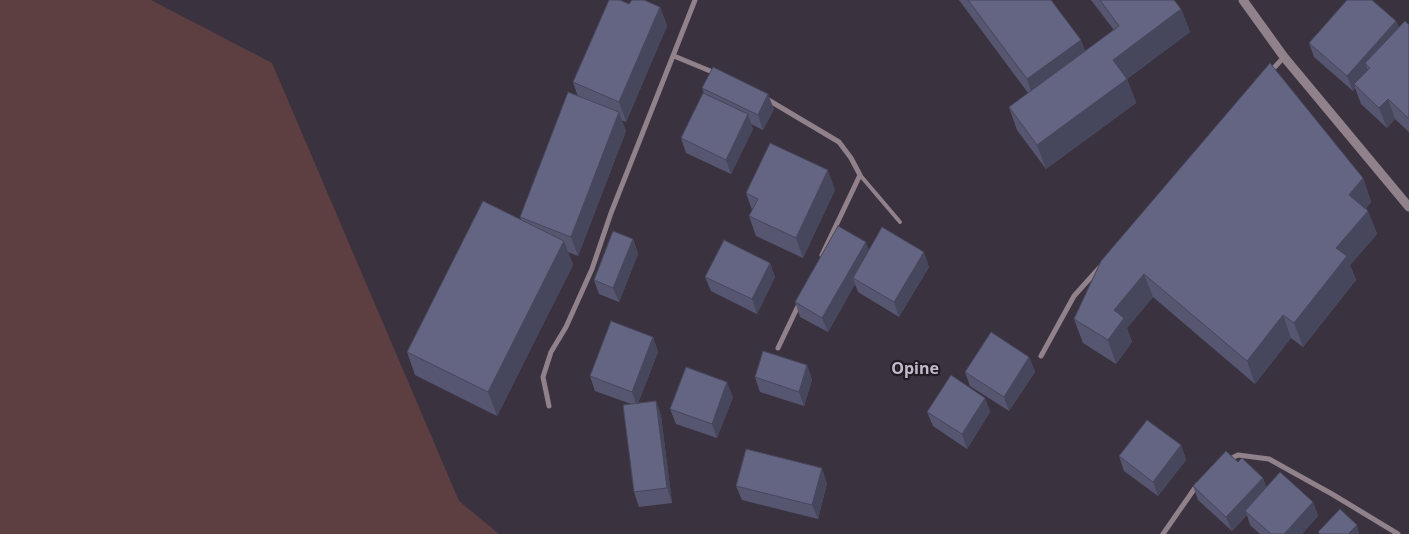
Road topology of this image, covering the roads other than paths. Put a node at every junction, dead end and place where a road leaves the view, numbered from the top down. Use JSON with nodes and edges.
{"nodes":[{"id":1,"x":695,"y":0,"type":"edge"},
{"id":2,"x":1242,"y":0,"type":"edge"},
{"id":3,"x":674,"y":56,"type":"junction"},
{"id":4,"x":1284,"y":57,"type":"junction"},
{"id":5,"x":719,"y":75,"type":"edge"},
{"id":6,"x":1264,"y":79,"type":"edge"},
{"id":7,"x":763,"y":97,"type":"edge"},
{"id":8,"x":860,"y":175,"type":"junction"},
{"id":9,"x":1409,"y":206,"type":"edge"},
{"id":10,"x":900,"y":222,"type":"dead end"},
{"id":11,"x":1107,"y":258,"type":"edge"},
{"id":12,"x":819,"y":262,"type":"edge"},
{"id":13,"x":802,"y":296,"type":"edge"},
{"id":14,"x":778,"y":348,"type":"dead end"},
{"id":15,"x":1041,"y":356,"type":"dead end"},
{"id":16,"x":549,"y":406,"type":"dead end"},
{"id":17,"x":1222,"y":463,"type":"edge"},
{"id":18,"x":1201,"y":479,"type":"edge"},
{"id":19,"x":1163,"y":534,"type":"edge"},
{"id":20,"x":1398,"y":534,"type":"edge"}],
"edges":[{"from":1,"to":3,"type":"street"},
{"from":2,"to":4,"type":"street"},
{"from":3,"to":5,"type":"street"},
{"from":3,"to":16,"type":"street"},
{"from":4,"to":6,"type":"street"},
{"from":4,"to":9,"type":"street"},
{"from":7,"to":8,"type":"street"},
{"from":8,"to":10,"type":"lane"},
{"from":8,"to":12,"type":"street"},
{"from":11,"to":15,"type":"street"},
{"from":13,"to":14,"type":"street"},
{"from":17,"to":20,"type":"street"},
{"from":18,"to":19,"type":"street"}]}
